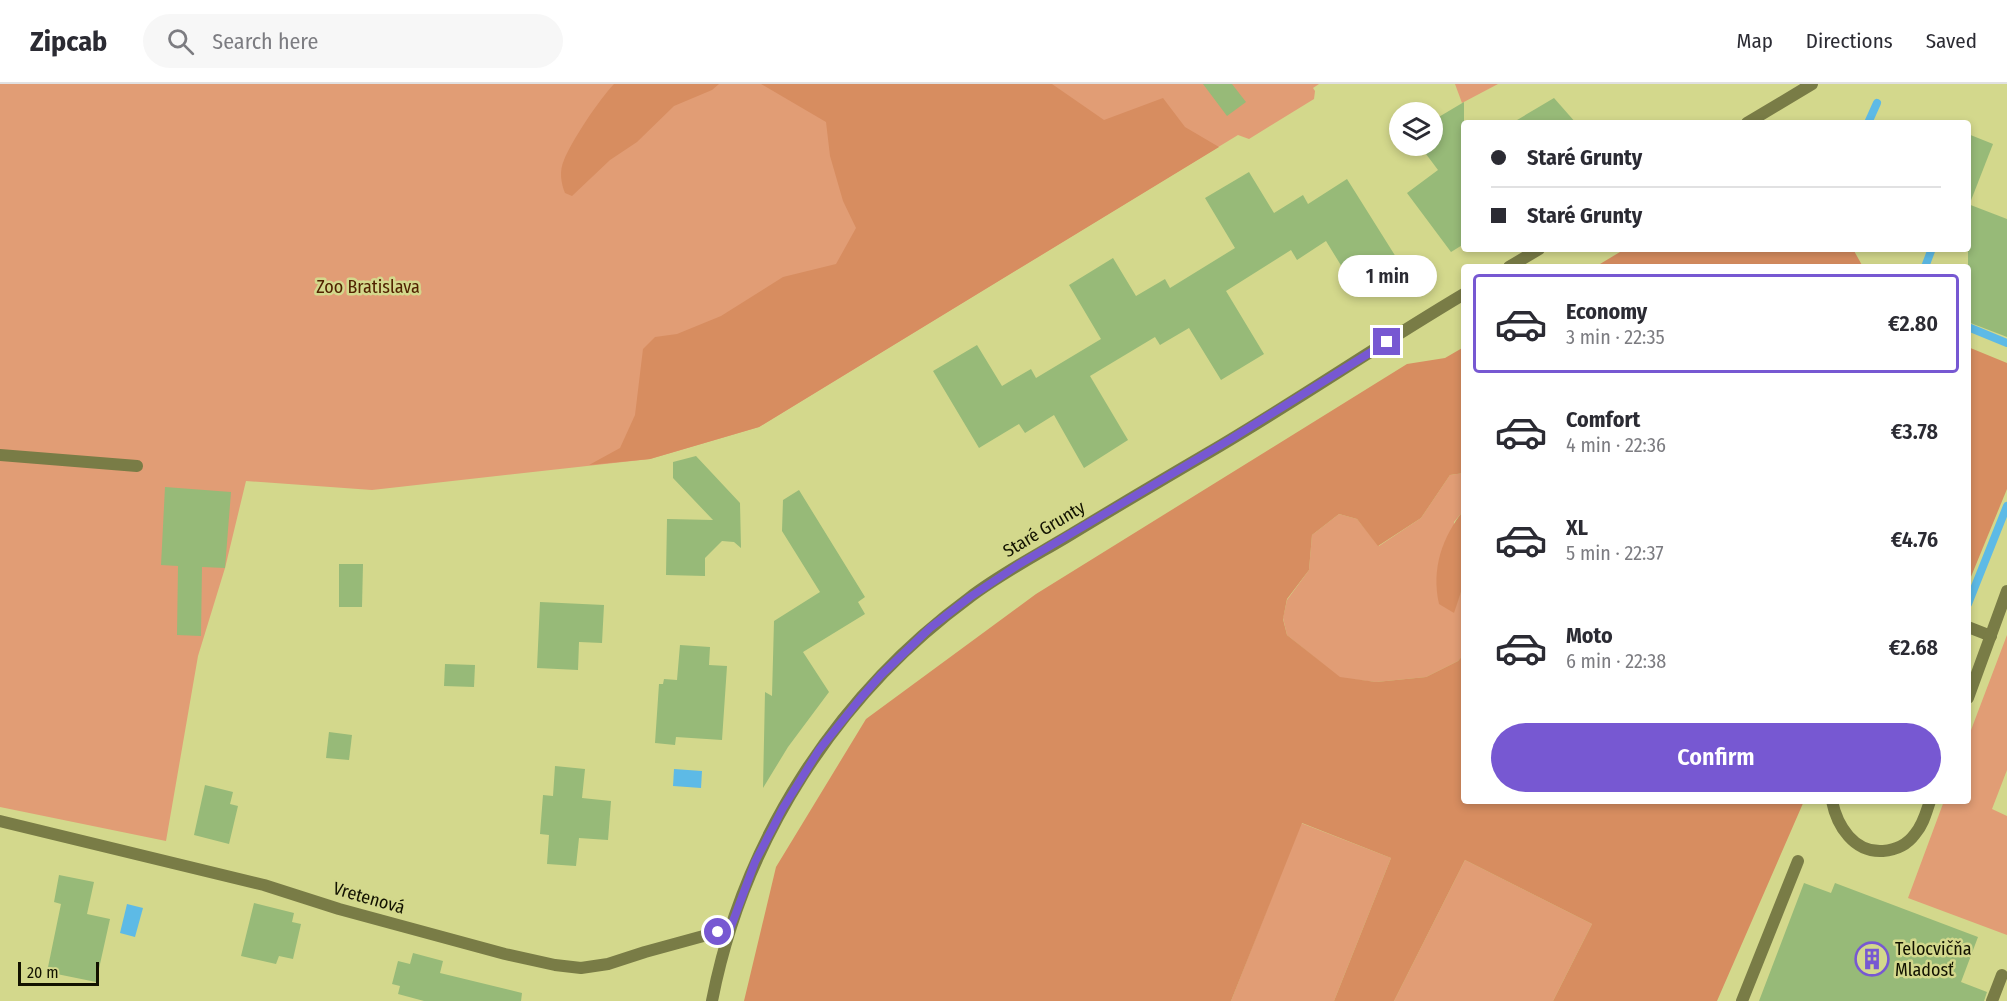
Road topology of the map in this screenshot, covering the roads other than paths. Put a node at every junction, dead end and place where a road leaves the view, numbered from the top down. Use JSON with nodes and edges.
{"nodes":[{"id":1,"x":1812,"y":84,"type":"edge"},
{"id":2,"x":1752,"y":120,"type":"edge"},
{"id":3,"x":1534,"y":252,"type":"edge"},
{"id":4,"x":1514,"y":264,"type":"edge"},
{"id":5,"x":1461,"y":296,"type":"edge"},
{"id":6,"x":0,"y":455,"type":"edge"},
{"id":7,"x":137,"y":466,"type":"dead end"},
{"id":8,"x":2007,"y":591,"type":"edge"},
{"id":9,"x":1971,"y":628,"type":"edge"},
{"id":10,"x":1991,"y":636,"type":"junction"},
{"id":11,"x":1971,"y":690,"type":"edge"},
{"id":12,"x":1833,"y":804,"type":"edge"},
{"id":13,"x":1929,"y":804,"type":"edge"},
{"id":14,"x":0,"y":821,"type":"edge"},
{"id":15,"x":1798,"y":861,"type":"dead end"},
{"id":16,"x":729,"y":932,"type":"junction"},
{"id":17,"x":2002,"y":975,"type":"dead end"},
{"id":18,"x":712,"y":1001,"type":"edge"},
{"id":19,"x":1742,"y":1001,"type":"edge"},
{"id":20,"x":1992,"y":1001,"type":"edge"}],
"edges":[{"from":1,"to":2,"type":"street"},
{"from":3,"to":4,"type":"street"},
{"from":5,"to":16,"type":"street","name":"Staré Grunty"},
{"from":6,"to":7,"type":"street"},
{"from":8,"to":10,"type":"street"},
{"from":9,"to":10,"type":"street"},
{"from":10,"to":11,"type":"street"},
{"from":12,"to":13,"type":"street"},
{"from":14,"to":16,"type":"street","name":"Vretenová"},
{"from":15,"to":19,"type":"street"},
{"from":16,"to":18,"type":"street","name":"Staré Grunty"},
{"from":17,"to":20,"type":"street"}]}
